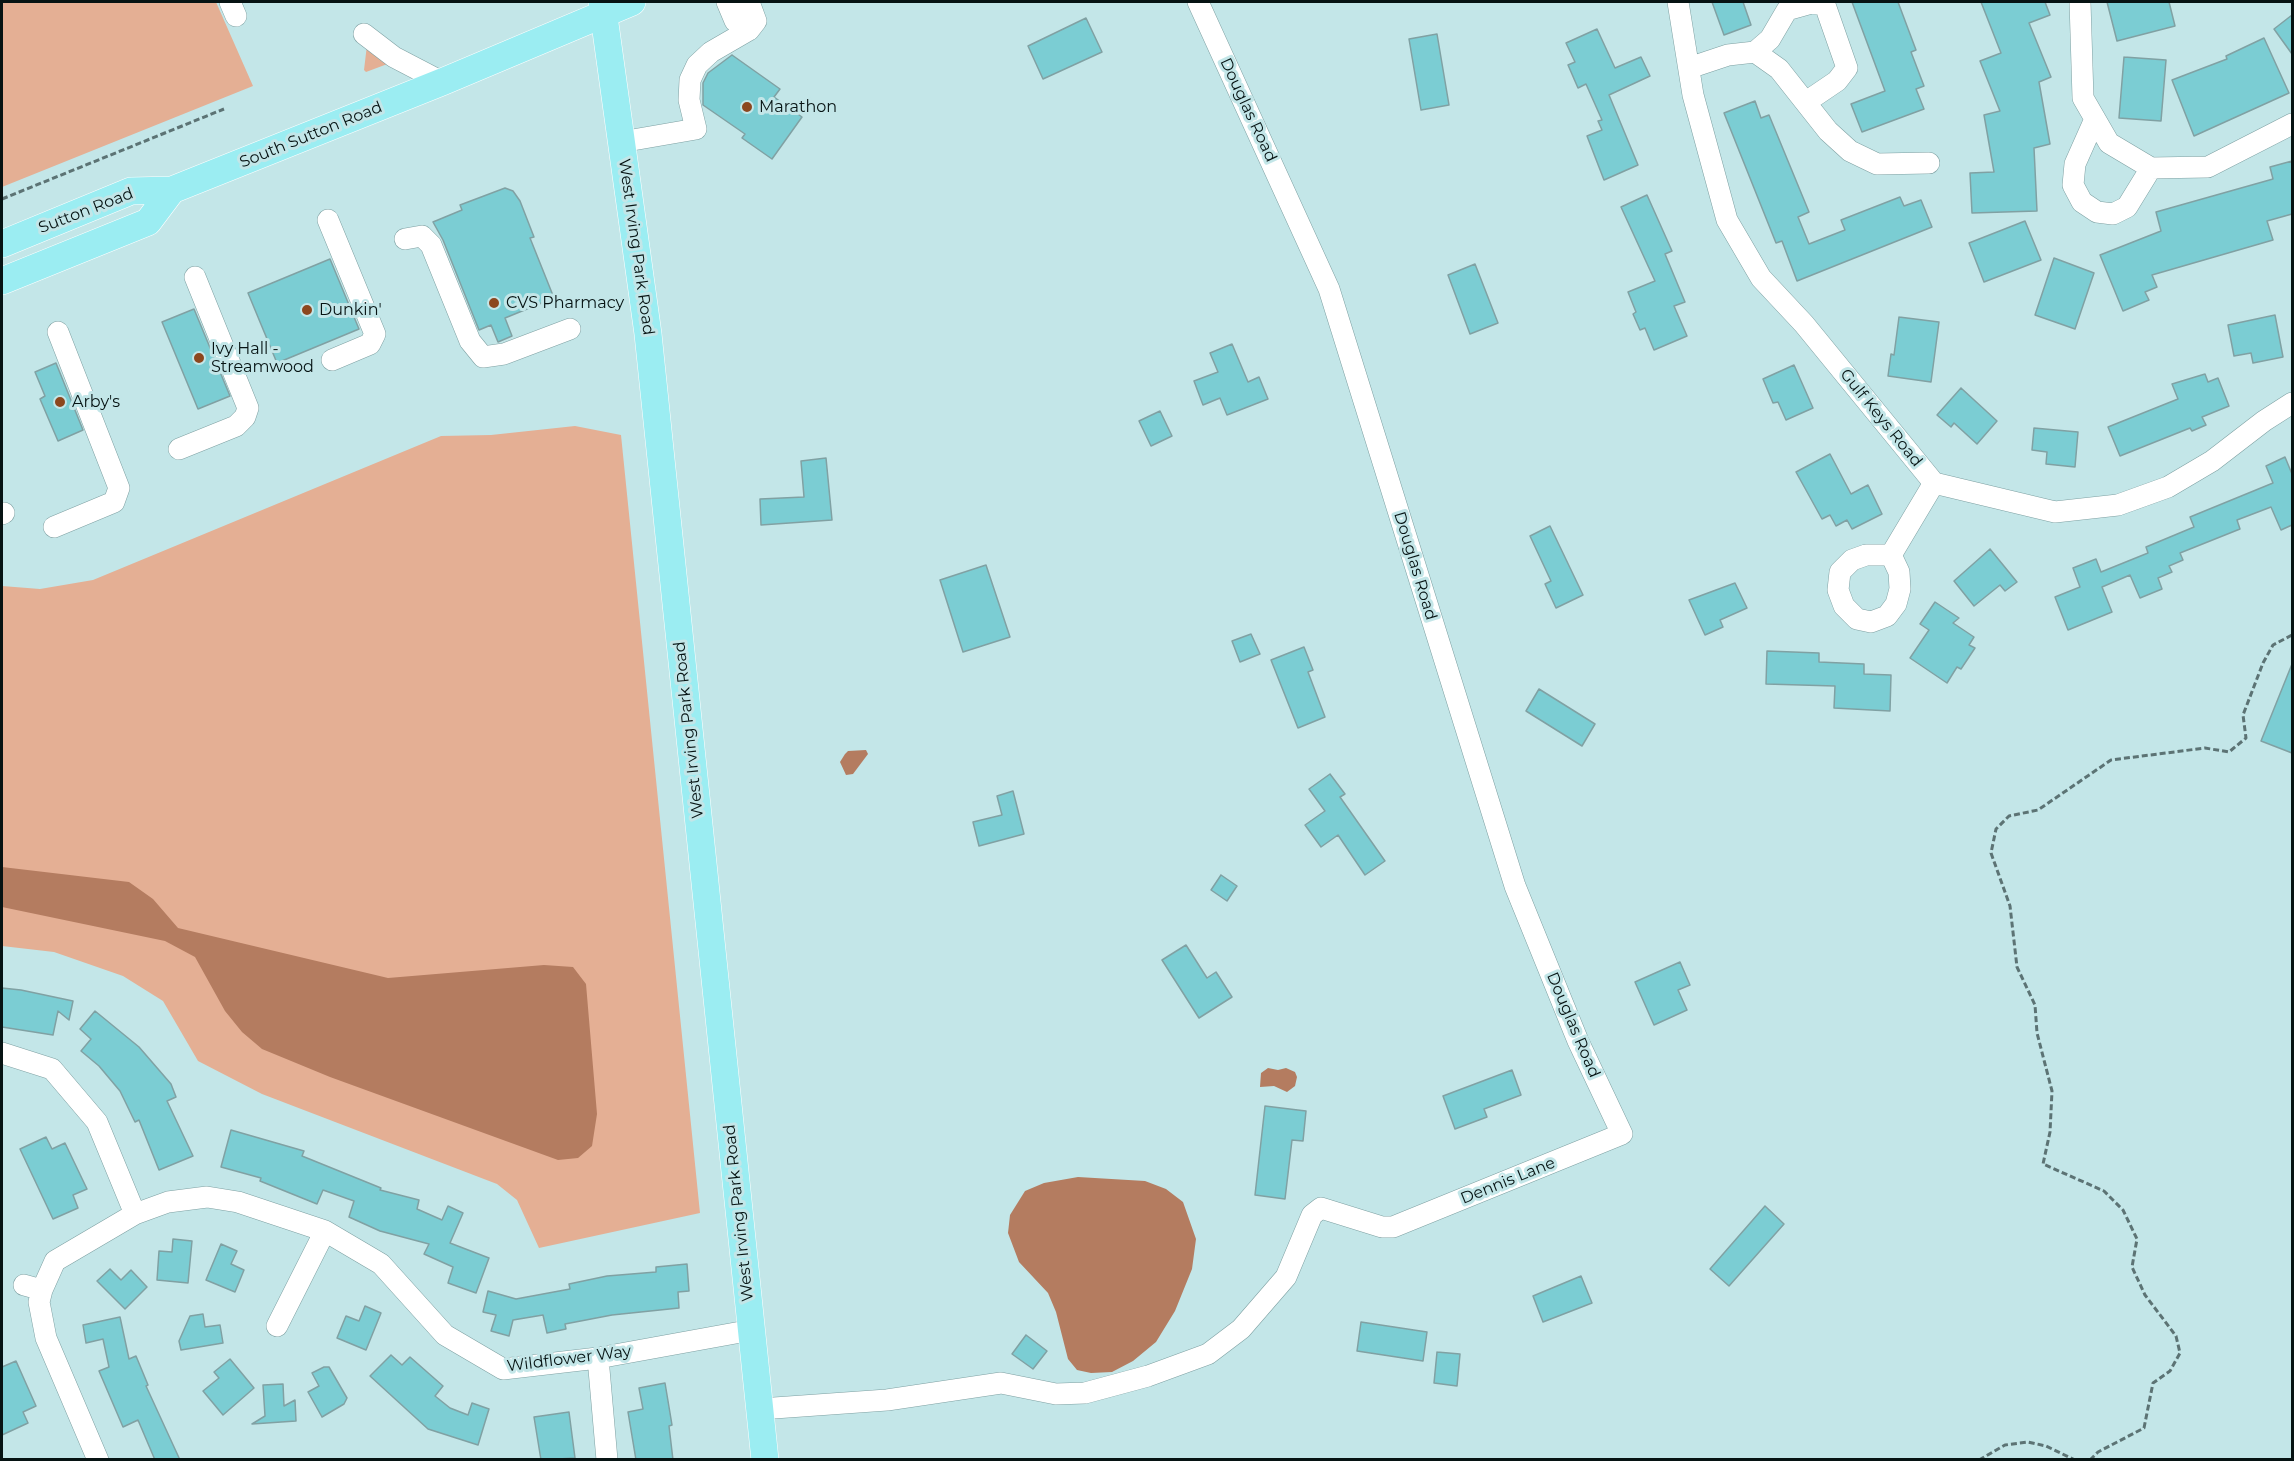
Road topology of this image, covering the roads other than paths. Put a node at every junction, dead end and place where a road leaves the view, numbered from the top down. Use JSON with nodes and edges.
{"nodes":[{"id":1,"x":632,"y":2,"type":"edge"},
{"id":2,"x":727,"y":2,"type":"edge"},
{"id":3,"x":749,"y":2,"type":"edge"},
{"id":4,"x":1198,"y":2,"type":"edge"},
{"id":5,"x":1678,"y":2,"type":"edge"},
{"id":6,"x":2080,"y":2,"type":"edge"},
{"id":7,"x":603,"y":7,"type":"edge"},
{"id":8,"x":749,"y":30,"type":"junction"},
{"id":9,"x":364,"y":34,"type":"dead end"},
{"id":10,"x":1755,"y":52,"type":"junction"},
{"id":11,"x":1689,"y":68,"type":"junction"},
{"id":12,"x":442,"y":82,"type":"junction"},
{"id":13,"x":1806,"y":102,"type":"junction"},
{"id":14,"x":2095,"y":119,"type":"junction"},
{"id":15,"x":2292,"y":124,"type":"edge"},
{"id":16,"x":621,"y":142,"type":"junction"},
{"id":17,"x":1929,"y":163,"type":"dead end"},
{"id":18,"x":2151,"y":168,"type":"junction"},
{"id":19,"x":172,"y":190,"type":"junction"},
{"id":20,"x":328,"y":220,"type":"dead end"},
{"id":21,"x":405,"y":239,"type":"dead end"},
{"id":22,"x":2,"y":244,"type":"edge"},
{"id":23,"x":195,"y":277,"type":"dead end"},
{"id":24,"x":2,"y":281,"type":"edge"},
{"id":25,"x":570,"y":329,"type":"dead end"},
{"id":26,"x":58,"y":332,"type":"dead end"},
{"id":27,"x":332,"y":360,"type":"dead end"},
{"id":28,"x":2292,"y":403,"type":"edge"},
{"id":29,"x":179,"y":449,"type":"dead end"},
{"id":30,"x":1934,"y":483,"type":"junction"},
{"id":31,"x":54,"y":527,"type":"dead end"},
{"id":32,"x":1891,"y":555,"type":"dead end"},
{"id":33,"x":2,"y":1053,"type":"edge"},
{"id":34,"x":1622,"y":1134,"type":"joint"},
{"id":35,"x":135,"y":1214,"type":"junction"},
{"id":36,"x":326,"y":1231,"type":"junction"},
{"id":37,"x":277,"y":1326,"type":"dead end"},
{"id":38,"x":752,"y":1330,"type":"junction"},
{"id":39,"x":598,"y":1358,"type":"junction"},
{"id":40,"x":760,"y":1409,"type":"junction"},
{"id":41,"x":98,"y":1460,"type":"edge"},
{"id":42,"x":607,"y":1460,"type":"edge"},
{"id":43,"x":765,"y":1460,"type":"edge"}],
"edges":[{"from":1,"to":7,"type":"main road","name":"South Sutton Road"},
{"from":2,"to":8,"type":"street"},
{"from":3,"to":8,"type":"street"},
{"from":4,"to":34,"type":"street","name":"Douglas Road"},
{"from":5,"to":11,"type":"street","name":"Gulf Keys Road"},
{"from":6,"to":14,"type":"street"},
{"from":7,"to":12,"type":"main road","name":"South Sutton Road"},
{"from":7,"to":16,"type":"main road","name":"West Irving Park Road"},
{"from":8,"to":16,"type":"street"},
{"from":9,"to":12,"type":"street"},
{"from":10,"to":11,"type":"street"},
{"from":10,"to":13,"type":"street"},
{"from":10,"to":13,"type":"street"},
{"from":11,"to":30,"type":"street","name":"Gulf Keys Road"},
{"from":12,"to":19,"type":"main road","name":"South Sutton Road"},
{"from":13,"to":17,"type":"street"},
{"from":14,"to":18,"type":"street"},
{"from":14,"to":18,"type":"street"},
{"from":15,"to":18,"type":"street"},
{"from":16,"to":38,"type":"main road","name":"West Irving Park Road"},
{"from":19,"to":22,"type":"main road","name":"Sutton Road"},
{"from":19,"to":24,"type":"main road"},
{"from":20,"to":27,"type":"street"},
{"from":21,"to":25,"type":"street"},
{"from":23,"to":29,"type":"street"},
{"from":26,"to":31,"type":"street"},
{"from":28,"to":30,"type":"street","name":"Gulf Keys Road"},
{"from":30,"to":32,"type":"street"},
{"from":33,"to":35,"type":"street"},
{"from":34,"to":40,"type":"street","name":"Dennis Lane"},
{"from":35,"to":36,"type":"street","name":"Wildflower Way"},
{"from":35,"to":41,"type":"street","name":"Wildflower Way"},
{"from":36,"to":37,"type":"street"},
{"from":36,"to":39,"type":"street","name":"Wildflower Way"},
{"from":38,"to":39,"type":"street","name":"Wildflower Way"},
{"from":38,"to":40,"type":"main road","name":"West Irving Park Road"},
{"from":39,"to":42,"type":"street"},
{"from":40,"to":43,"type":"main road","name":"West Irving Park Road"}]}
